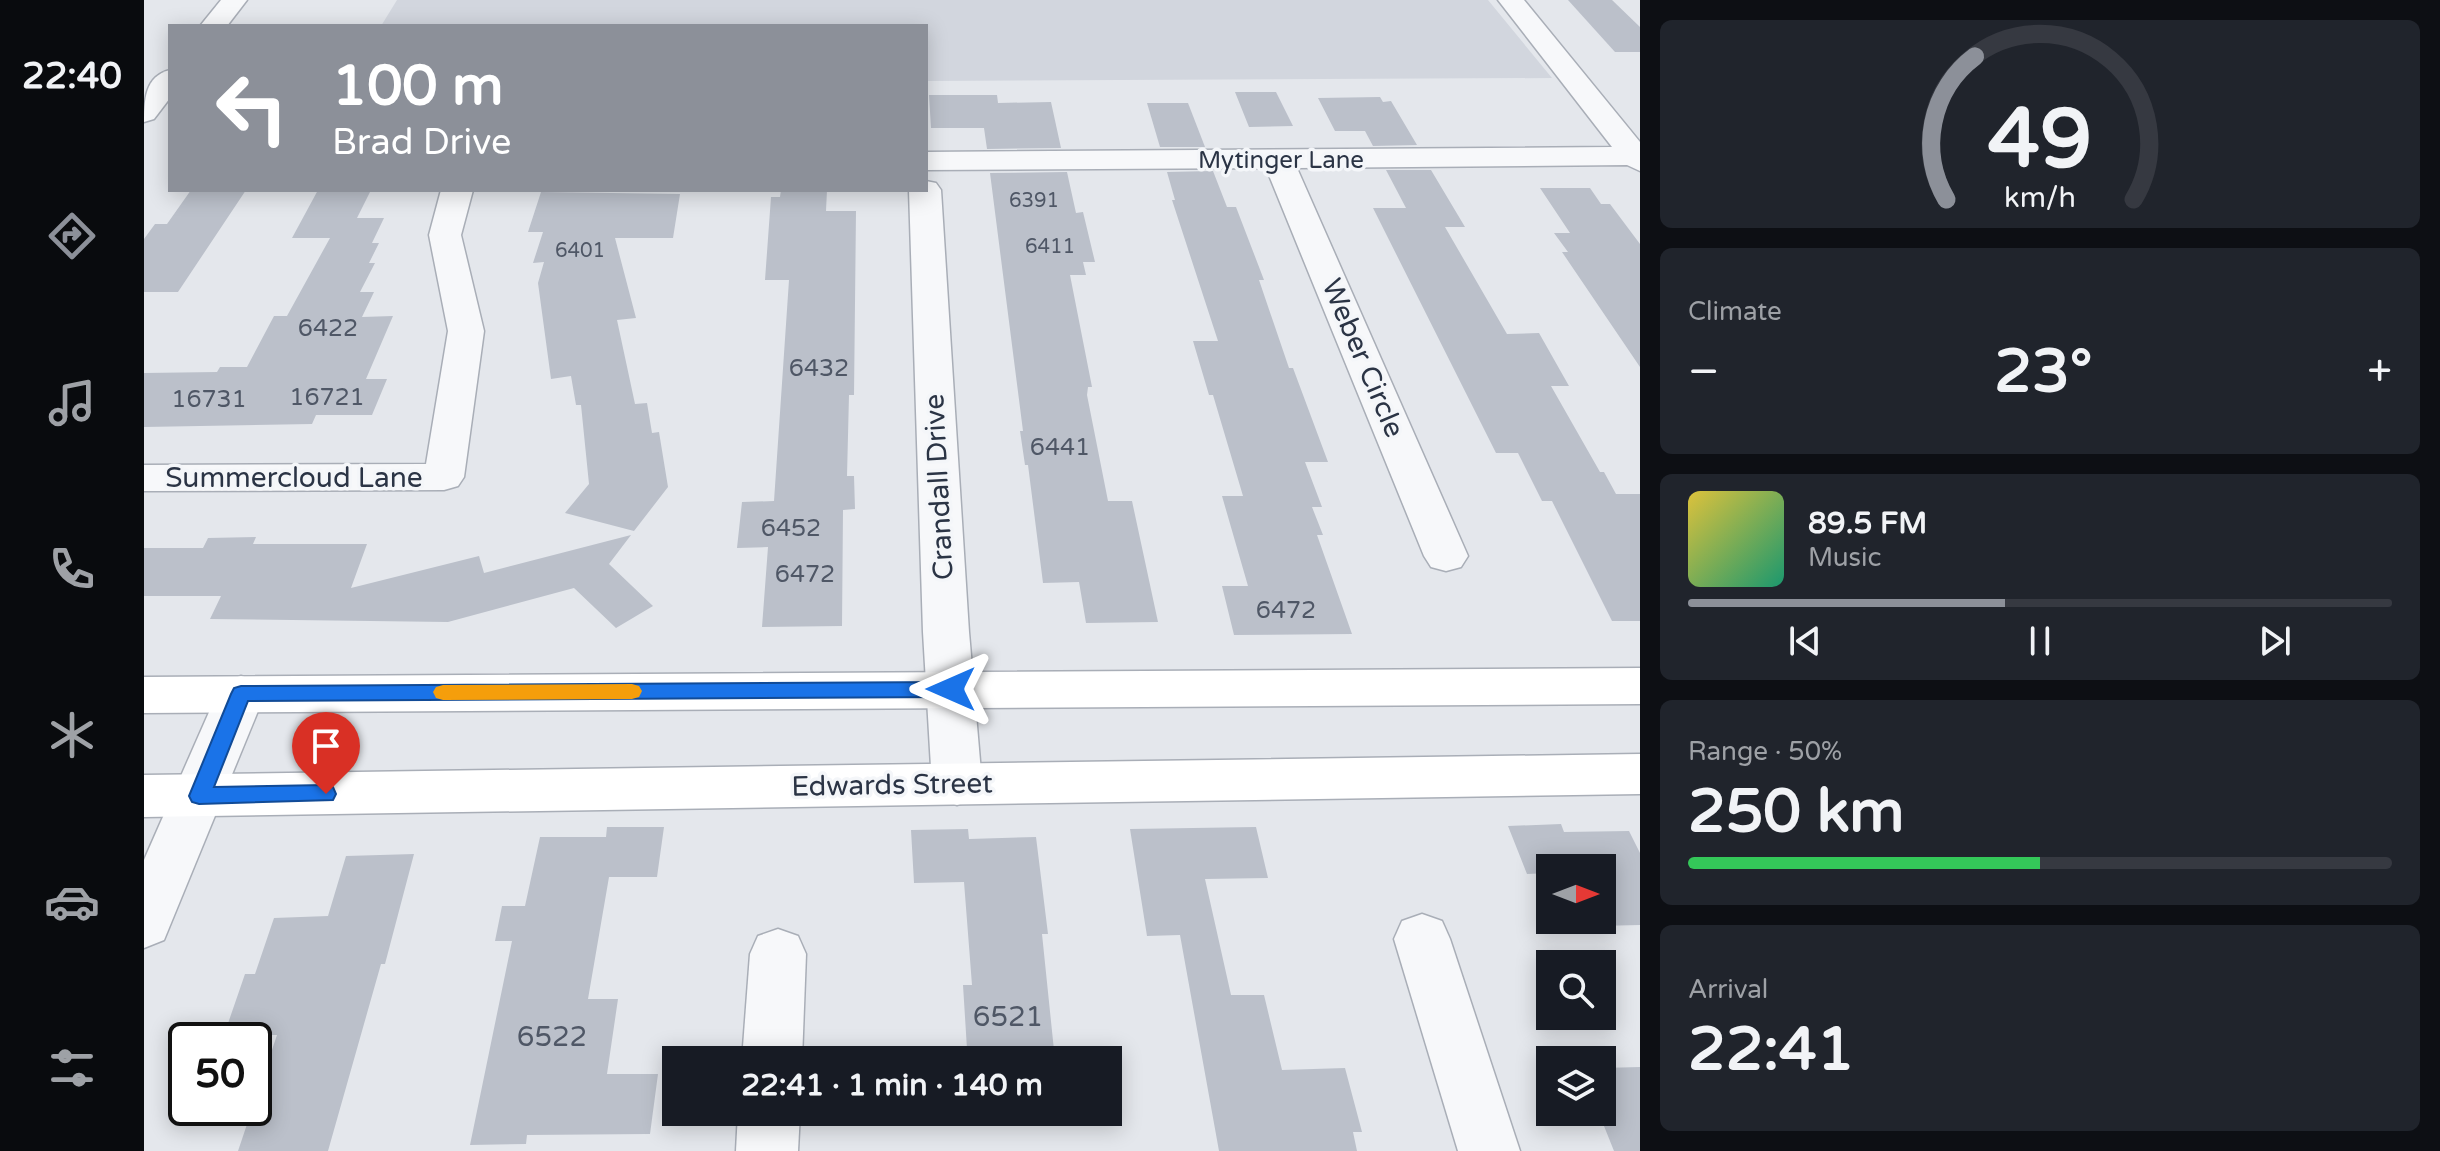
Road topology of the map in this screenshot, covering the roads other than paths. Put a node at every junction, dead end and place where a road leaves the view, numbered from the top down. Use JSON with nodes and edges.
{"nodes":[{"id":1,"x":234,"y":0,"type":"edge"},
{"id":2,"x":1511,"y":0,"type":"edge"},
{"id":3,"x":215,"y":24,"type":"edge"},
{"id":4,"x":168,"y":81,"type":"edge"},
{"id":5,"x":144,"y":113,"type":"edge"},
{"id":6,"x":1638,"y":159,"type":"edge"},
{"id":7,"x":928,"y":161,"type":"edge"},
{"id":8,"x":1279,"y":161,"type":"junction"},
{"id":9,"x":456,"y":192,"type":"edge"},
{"id":10,"x":925,"y":192,"type":"edge"},
{"id":11,"x":144,"y":478,"type":"edge"},
{"id":12,"x":1446,"y":556,"type":"dead end"},
{"id":13,"x":1640,"y":686,"type":"edge"},
{"id":14,"x":951,"y":689,"type":"junction"},
{"id":15,"x":241,"y":694,"type":"junction"},
{"id":16,"x":144,"y":695,"type":"edge"},
{"id":17,"x":1640,"y":774,"type":"edge"},
{"id":18,"x":957,"y":784,"type":"junction"},
{"id":19,"x":144,"y":796,"type":"edge"},
{"id":20,"x":199,"y":796,"type":"junction"},
{"id":21,"x":144,"y":923,"type":"edge"},
{"id":22,"x":1422,"y":939,"type":"dead end"},
{"id":23,"x":778,"y":954,"type":"dead end"},
{"id":24,"x":773,"y":1046,"type":"edge"},
{"id":25,"x":768,"y":1126,"type":"edge"},
{"id":26,"x":767,"y":1151,"type":"edge"},
{"id":27,"x":1489,"y":1151,"type":"edge"}],
"edges":[{"from":1,"to":3,"type":"street"},
{"from":2,"to":6,"type":"street"},
{"from":4,"to":5,"type":"street"},
{"from":6,"to":8,"type":"street","name":"Mytinger Lane"},
{"from":7,"to":8,"type":"street","name":"Mytinger Lane"},
{"from":8,"to":12,"type":"street","name":"Weber Circle"},
{"from":9,"to":11,"type":"street","name":"Summercloud Lane"},
{"from":10,"to":14,"type":"street","name":"Crandall Drive"},
{"from":13,"to":14,"type":"main road"},
{"from":14,"to":15,"type":"main road"},
{"from":14,"to":18,"type":"street","name":"Crandall Drive"},
{"from":15,"to":16,"type":"main road"},
{"from":15,"to":20,"type":"street"},
{"from":17,"to":18,"type":"main road","name":"Edwards Street"},
{"from":18,"to":20,"type":"main road","name":"Edwards Street"},
{"from":19,"to":20,"type":"main road","name":"Edwards Street"},
{"from":20,"to":21,"type":"street"},
{"from":22,"to":27,"type":"street"},
{"from":23,"to":24,"type":"street"},
{"from":25,"to":26,"type":"street"}]}
